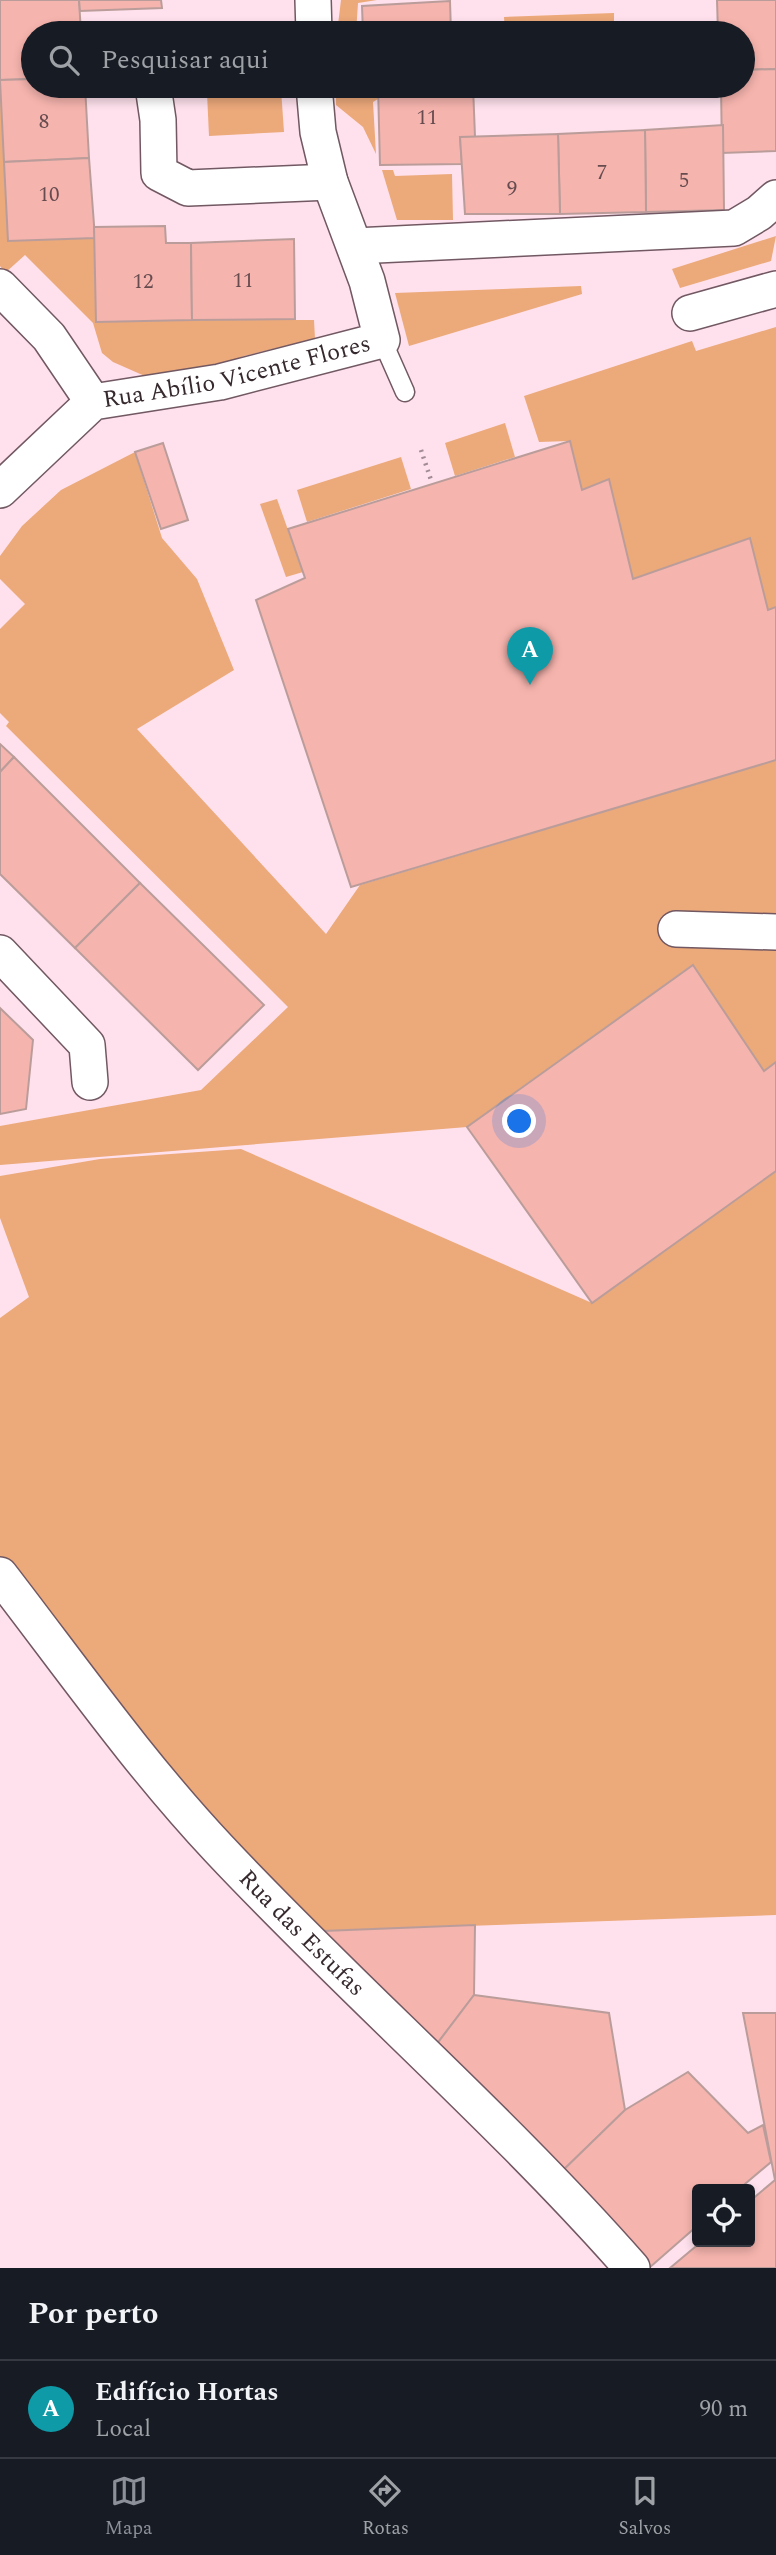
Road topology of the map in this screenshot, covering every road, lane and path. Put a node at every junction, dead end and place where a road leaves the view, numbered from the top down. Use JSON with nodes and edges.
{"nodes":[{"id":1,"x":313,"y":0,"type":"edge"},
{"id":2,"x":314,"y":21,"type":"edge"},
{"id":3,"x":155,"y":98,"type":"edge"},
{"id":4,"x":315,"y":98,"type":"edge"},
{"id":5,"x":330,"y":182,"type":"junction"},
{"id":6,"x":776,"y":198,"type":"edge"},
{"id":7,"x":355,"y":246,"type":"junction"},
{"id":8,"x":0,"y":287,"type":"edge"},
{"id":9,"x":776,"y":289,"type":"edge"},
{"id":10,"x":690,"y":313,"type":"dead end"},
{"id":11,"x":382,"y":340,"type":"junction"},
{"id":12,"x":405,"y":392,"type":"dead end"},
{"id":13,"x":93,"y":402,"type":"junction"},
{"id":14,"x":421,"y":450,"type":"dead end"},
{"id":15,"x":432,"y":483,"type":"dead end"},
{"id":16,"x":0,"y":490,"type":"edge"},
{"id":17,"x":676,"y":929,"type":"dead end"},
{"id":18,"x":776,"y":932,"type":"edge"},
{"id":19,"x":0,"y":953,"type":"edge"},
{"id":20,"x":90,"y":1082,"type":"dead end"},
{"id":21,"x":0,"y":1575,"type":"edge"},
{"id":22,"x":632,"y":2268,"type":"edge"}],
"edges":[{"from":1,"to":2,"type":"street"},
{"from":3,"to":5,"type":"street"},
{"from":4,"to":5,"type":"street"},
{"from":5,"to":7,"type":"street"},
{"from":6,"to":7,"type":"street"},
{"from":7,"to":11,"type":"street"},
{"from":8,"to":13,"type":"street"},
{"from":9,"to":10,"type":"street"},
{"from":11,"to":12,"type":"lane"},
{"from":11,"to":13,"type":"street","name":"Rua Abílio Vicente Flores"},
{"from":13,"to":16,"type":"street","name":"Rua Abílio Vicente Flores"},
{"from":14,"to":15,"type":"path"},
{"from":17,"to":18,"type":"street"},
{"from":19,"to":20,"type":"street"},
{"from":21,"to":22,"type":"street","name":"Rua das Estufas"}]}
